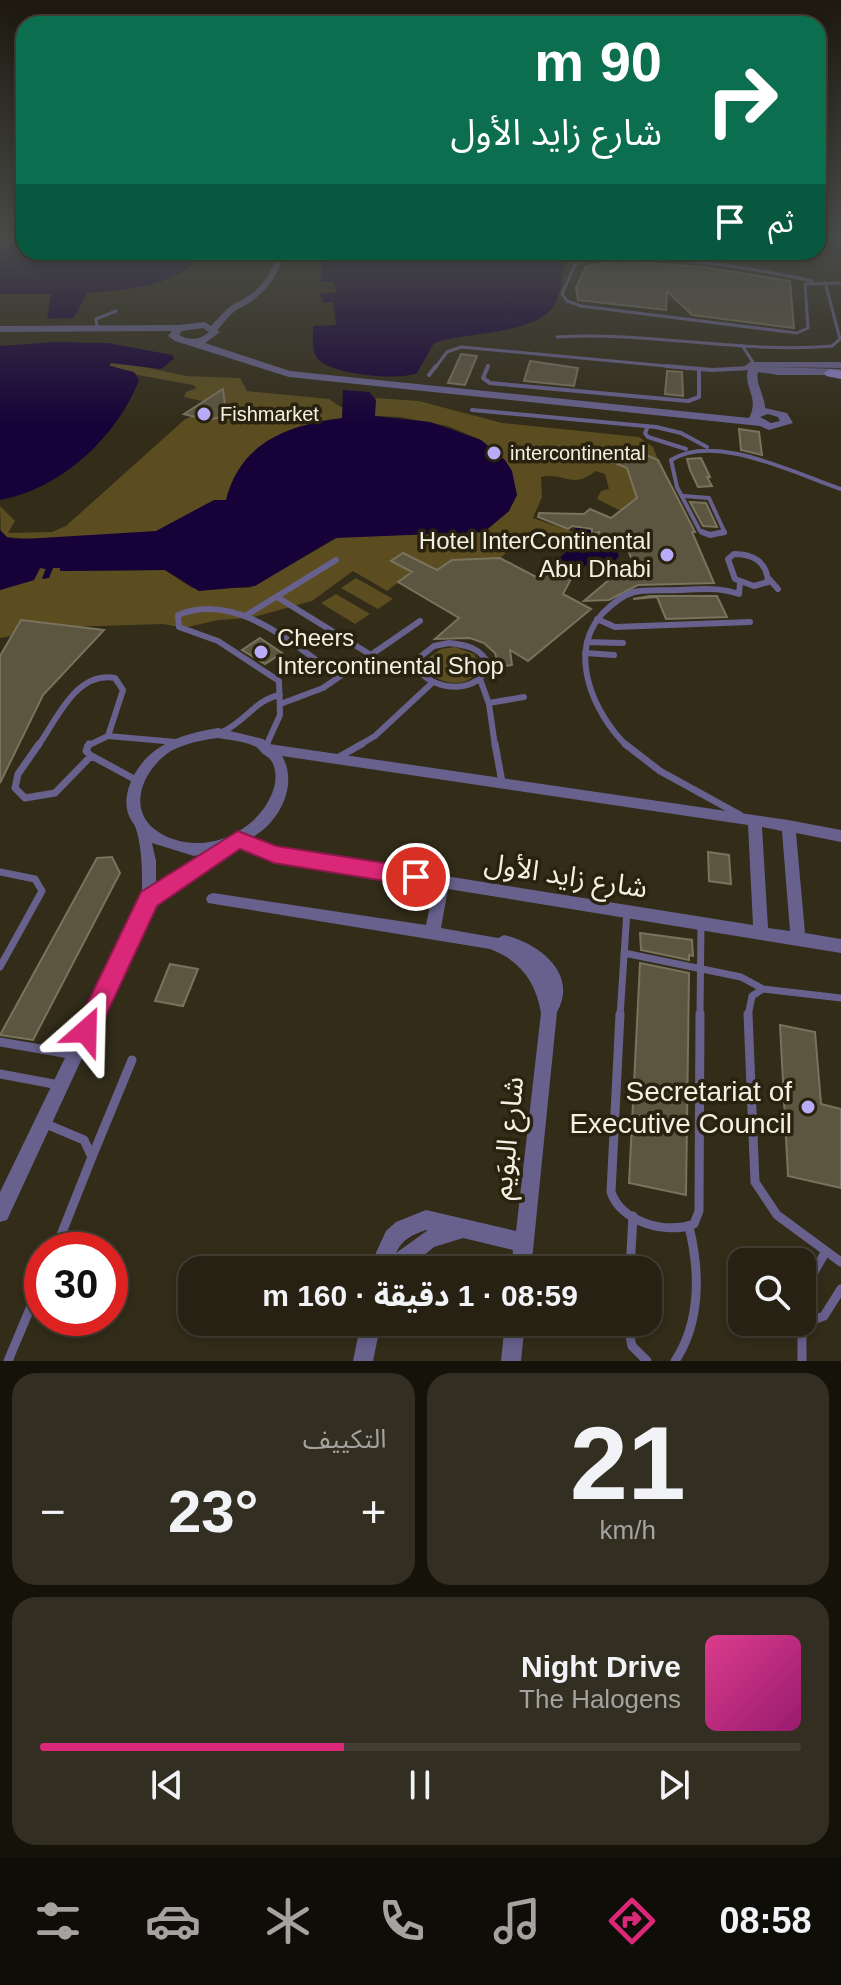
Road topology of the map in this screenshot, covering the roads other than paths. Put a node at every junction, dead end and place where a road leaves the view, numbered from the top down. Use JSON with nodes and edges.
{"nodes":[{"id":1,"x":249,"y":301,"type":"edge"},
{"id":2,"x":567,"y":301,"type":"edge"},
{"id":3,"x":805,"y":301,"type":"edge"},
{"id":4,"x":829,"y":301,"type":"edge"},
{"id":5,"x":116,"y":311,"type":"dead end"},
{"id":6,"x":227,"y":312,"type":"junction"},
{"id":7,"x":194,"y":324,"type":"junction"},
{"id":8,"x":97,"y":328,"type":"junction"},
{"id":9,"x":0,"y":331,"type":"edge"},
{"id":10,"x":213,"y":332,"type":"junction"},
{"id":11,"x":177,"y":333,"type":"junction"},
{"id":12,"x":557,"y":337,"type":"dead end"},
{"id":13,"x":193,"y":342,"type":"junction"},
{"id":14,"x":742,"y":345,"type":"junction"},
{"id":15,"x":227,"y":351,"type":"junction"},
{"id":16,"x":488,"y":366,"type":"dead end"},
{"id":17,"x":753,"y":367,"type":"junction"},
{"id":18,"x":699,"y":369,"type":"junction"},
{"id":19,"x":838,"y":371,"type":"edge"},
{"id":20,"x":778,"y":372,"type":"junction"},
{"id":21,"x":429,"y":375,"type":"dead end"},
{"id":22,"x":755,"y":384,"type":"junction"},
{"id":23,"x":759,"y":397,"type":"junction"},
{"id":24,"x":472,"y":410,"type":"dead end"},
{"id":25,"x":758,"y":416,"type":"junction"},
{"id":26,"x":648,"y":426,"type":"junction"},
{"id":27,"x":708,"y":447,"type":"junction"},
{"id":28,"x":686,"y":449,"type":"junction"},
{"id":29,"x":841,"y":489,"type":"edge"},
{"id":30,"x":684,"y":496,"type":"junction"},
{"id":31,"x":336,"y":560,"type":"dead end"},
{"id":32,"x":769,"y":579,"type":"junction"},
{"id":33,"x":740,"y":583,"type":"junction"},
{"id":34,"x":778,"y":589,"type":"dead end"},
{"id":35,"x":277,"y":597,"type":"junction"},
{"id":36,"x":245,"y":616,"type":"junction"},
{"id":37,"x":597,"y":619,"type":"junction"},
{"id":38,"x":420,"y":621,"type":"dead end"},
{"id":39,"x":750,"y":622,"type":"dead end"},
{"id":40,"x":587,"y":642,"type":"junction"},
{"id":41,"x":623,"y":643,"type":"dead end"},
{"id":42,"x":585,"y":653,"type":"junction"},
{"id":43,"x":371,"y":655,"type":"junction"},
{"id":44,"x":614,"y":655,"type":"dead end"},
{"id":45,"x":339,"y":677,"type":"junction"},
{"id":46,"x":480,"y":679,"type":"junction"},
{"id":47,"x":432,"y":683,"type":"junction"},
{"id":48,"x":524,"y":697,"type":"dead end"},
{"id":49,"x":282,"y":699,"type":"junction"},
{"id":50,"x":489,"y":703,"type":"junction"},
{"id":51,"x":218,"y":733,"type":"junction"},
{"id":52,"x":108,"y":736,"type":"junction"},
{"id":53,"x":179,"y":742,"type":"junction"},
{"id":54,"x":267,"y":748,"type":"junction"},
{"id":55,"x":90,"y":757,"type":"junction"},
{"id":56,"x":338,"y":757,"type":"junction"},
{"id":57,"x":136,"y":780,"type":"junction"},
{"id":58,"x":502,"y":782,"type":"junction"},
{"id":59,"x":751,"y":819,"type":"junction"},
{"id":60,"x":788,"y":825,"type":"junction"},
{"id":61,"x":142,"y":827,"type":"junction"},
{"id":62,"x":841,"y":836,"type":"edge"},
{"id":63,"x":234,"y":841,"type":"junction"},
{"id":64,"x":0,"y":872,"type":"edge"},
{"id":65,"x":442,"y":881,"type":"junction"},
{"id":66,"x":149,"y":899,"type":"junction"},
{"id":67,"x":213,"y":899,"type":"dead end"},
{"id":68,"x":627,"y":911,"type":"junction"},
{"id":69,"x":701,"y":923,"type":"junction"},
{"id":70,"x":432,"y":933,"type":"junction"},
{"id":71,"x":761,"y":933,"type":"junction"},
{"id":72,"x":798,"y":939,"type":"junction"},
{"id":73,"x":841,"y":946,"type":"edge"},
{"id":74,"x":624,"y":953,"type":"junction"},
{"id":75,"x":0,"y":967,"type":"edge"},
{"id":76,"x":700,"y":968,"type":"junction"},
{"id":77,"x":763,"y":989,"type":"junction"},
{"id":78,"x":841,"y":998,"type":"edge"},
{"id":79,"x":0,"y":1042,"type":"edge"},
{"id":80,"x":75,"y":1055,"type":"junction"},
{"id":81,"x":132,"y":1060,"type":"dead end"},
{"id":82,"x":0,"y":1074,"type":"edge"},
{"id":83,"x":60,"y":1085,"type":"junction"},
{"id":84,"x":43,"y":1123,"type":"junction"},
{"id":85,"x":92,"y":1157,"type":"junction"},
{"id":86,"x":0,"y":1213,"type":"edge"},
{"id":87,"x":633,"y":1216,"type":"junction"},
{"id":88,"x":689,"y":1227,"type":"junction"},
{"id":89,"x":462,"y":1229,"type":"junction"},
{"id":90,"x":62,"y":1232,"type":"edge"},
{"id":91,"x":524,"y":1243,"type":"junction"},
{"id":92,"x":826,"y":1251,"type":"junction"},
{"id":93,"x":385,"y":1256,"type":"edge"},
{"id":94,"x":408,"y":1256,"type":"edge"},
{"id":95,"x":523,"y":1256,"type":"edge"},
{"id":96,"x":631,"y":1256,"type":"edge"},
{"id":97,"x":841,"y":1262,"type":"edge"},
{"id":98,"x":816,"y":1268,"type":"edge"},
{"id":99,"x":841,"y":1289,"type":"edge"},
{"id":100,"x":816,"y":1317,"type":"edge"},
{"id":101,"x":24,"y":1323,"type":"edge"},
{"id":102,"x":368,"y":1336,"type":"edge"},
{"id":103,"x":514,"y":1336,"type":"edge"},
{"id":104,"x":630,"y":1336,"type":"edge"},
{"id":105,"x":800,"y":1336,"type":"edge"},
{"id":106,"x":8,"y":1361,"type":"edge"},
{"id":107,"x":363,"y":1361,"type":"edge"},
{"id":108,"x":511,"y":1361,"type":"edge"},
{"id":109,"x":647,"y":1361,"type":"edge"},
{"id":110,"x":675,"y":1361,"type":"edge"},
{"id":111,"x":802,"y":1361,"type":"edge"}],
"edges":[{"from":1,"to":6,"type":"street"},
{"from":2,"to":3,"type":"lane"},
{"from":4,"to":14,"type":"lane"},
{"from":5,"to":8,"type":"lane"},
{"from":6,"to":7,"type":"street"},
{"from":6,"to":10,"type":"street"},
{"from":7,"to":10,"type":"street"},
{"from":7,"to":11,"type":"street"},
{"from":8,"to":9,"type":"street"},
{"from":8,"to":11,"type":"street"},
{"from":9,"to":11,"type":"street"},
{"from":10,"to":13,"type":"street"},
{"from":10,"to":15,"type":"street"},
{"from":11,"to":13,"type":"street"},
{"from":12,"to":14,"type":"lane"},
{"from":13,"to":15,"type":"street"},
{"from":14,"to":17,"type":"lane"},
{"from":15,"to":25,"type":"street"},
{"from":16,"to":18,"type":"lane"},
{"from":17,"to":18,"type":"lane"},
{"from":17,"to":19,"type":"street"},
{"from":17,"to":20,"type":"street"},
{"from":17,"to":22,"type":"street"},
{"from":18,"to":21,"type":"lane"},
{"from":19,"to":20,"type":"street"},
{"from":20,"to":22,"type":"street"},
{"from":22,"to":23,"type":"street"},
{"from":23,"to":25,"type":"street"},
{"from":23,"to":25,"type":"street"},
{"from":24,"to":26,"type":"lane"},
{"from":26,"to":27,"type":"lane"},
{"from":26,"to":28,"type":"lane"},
{"from":27,"to":28,"type":"lane"},
{"from":27,"to":29,"type":"lane"},
{"from":28,"to":30,"type":"lane"},
{"from":30,"to":30,"type":"lane"},
{"from":31,"to":35,"type":"lane"},
{"from":32,"to":33,"type":"lane"},
{"from":32,"to":33,"type":"lane"},
{"from":32,"to":34,"type":"lane"},
{"from":33,"to":37,"type":"lane"},
{"from":35,"to":36,"type":"lane"},
{"from":35,"to":43,"type":"lane"},
{"from":36,"to":45,"type":"lane"},
{"from":36,"to":49,"type":"lane"},
{"from":37,"to":39,"type":"lane"},
{"from":37,"to":40,"type":"lane"},
{"from":38,"to":43,"type":"lane"},
{"from":40,"to":41,"type":"lane"},
{"from":40,"to":42,"type":"lane"},
{"from":42,"to":44,"type":"lane"},
{"from":42,"to":59,"type":"lane"},
{"from":43,"to":45,"type":"lane"},
{"from":45,"to":49,"type":"lane"},
{"from":46,"to":47,"type":"lane"},
{"from":46,"to":47,"type":"lane"},
{"from":46,"to":50,"type":"lane"},
{"from":47,"to":56,"type":"lane"},
{"from":48,"to":50,"type":"lane"},
{"from":49,"to":51,"type":"lane"},
{"from":49,"to":54,"type":"lane"},
{"from":50,"to":58,"type":"lane"},
{"from":51,"to":53,"type":"street"},
{"from":51,"to":54,"type":"street"},
{"from":52,"to":53,"type":"lane"},
{"from":52,"to":55,"type":"lane"},
{"from":52,"to":55,"type":"lane"},
{"from":53,"to":57,"type":"street"},
{"from":54,"to":56,"type":"street"},
{"from":54,"to":63,"type":"street"},
{"from":55,"to":57,"type":"lane"},
{"from":56,"to":58,"type":"street"},
{"from":57,"to":61,"type":"street"},
{"from":58,"to":59,"type":"street"},
{"from":59,"to":60,"type":"street"},
{"from":59,"to":71,"type":"street"},
{"from":60,"to":62,"type":"street"},
{"from":60,"to":72,"type":"street"},
{"from":61,"to":63,"type":"street"},
{"from":61,"to":66,"type":"street"},
{"from":63,"to":65,"type":"street","name":"شارع زايد الأول"},
{"from":63,"to":66,"type":"street"},
{"from":64,"to":75,"type":"lane"},
{"from":65,"to":68,"type":"street","name":"شارع زايد الأول"},
{"from":65,"to":70,"type":"street"},
{"from":66,"to":80,"type":"street"},
{"from":67,"to":70,"type":"street","name":"شارع البوَيم"},
{"from":68,"to":69,"type":"street","name":"شارع زايد الأول"},
{"from":68,"to":74,"type":"lane"},
{"from":69,"to":71,"type":"street","name":"شارع زايد الأول"},
{"from":69,"to":76,"type":"lane"},
{"from":70,"to":91,"type":"street","name":"شارع البوَيم"},
{"from":71,"to":72,"type":"street","name":"شارع زايد الأول"},
{"from":72,"to":73,"type":"street","name":"شارع زايد الأول"},
{"from":74,"to":76,"type":"lane"},
{"from":74,"to":87,"type":"lane"},
{"from":76,"to":77,"type":"lane"},
{"from":76,"to":88,"type":"lane"},
{"from":77,"to":78,"type":"lane"},
{"from":77,"to":92,"type":"lane"},
{"from":79,"to":80,"type":"lane"},
{"from":80,"to":83,"type":"street"},
{"from":81,"to":85,"type":"lane"},
{"from":82,"to":83,"type":"lane"},
{"from":83,"to":84,"type":"street"},
{"from":84,"to":85,"type":"lane"},
{"from":84,"to":86,"type":"street"},
{"from":85,"to":90,"type":"lane"},
{"from":87,"to":88,"type":"lane"},
{"from":87,"to":96,"type":"lane"},
{"from":88,"to":110,"type":"lane"},
{"from":89,"to":91,"type":"street"},
{"from":89,"to":93,"type":"street"},
{"from":89,"to":94,"type":"street"},
{"from":91,"to":95,"type":"street","name":"شارع البوَيم"},
{"from":92,"to":97,"type":"lane"},
{"from":92,"to":98,"type":"lane"},
{"from":99,"to":100,"type":"lane"},
{"from":101,"to":106,"type":"lane"},
{"from":102,"to":107,"type":"street"},
{"from":103,"to":108,"type":"street"},
{"from":104,"to":109,"type":"lane"},
{"from":105,"to":111,"type":"lane"}]}
